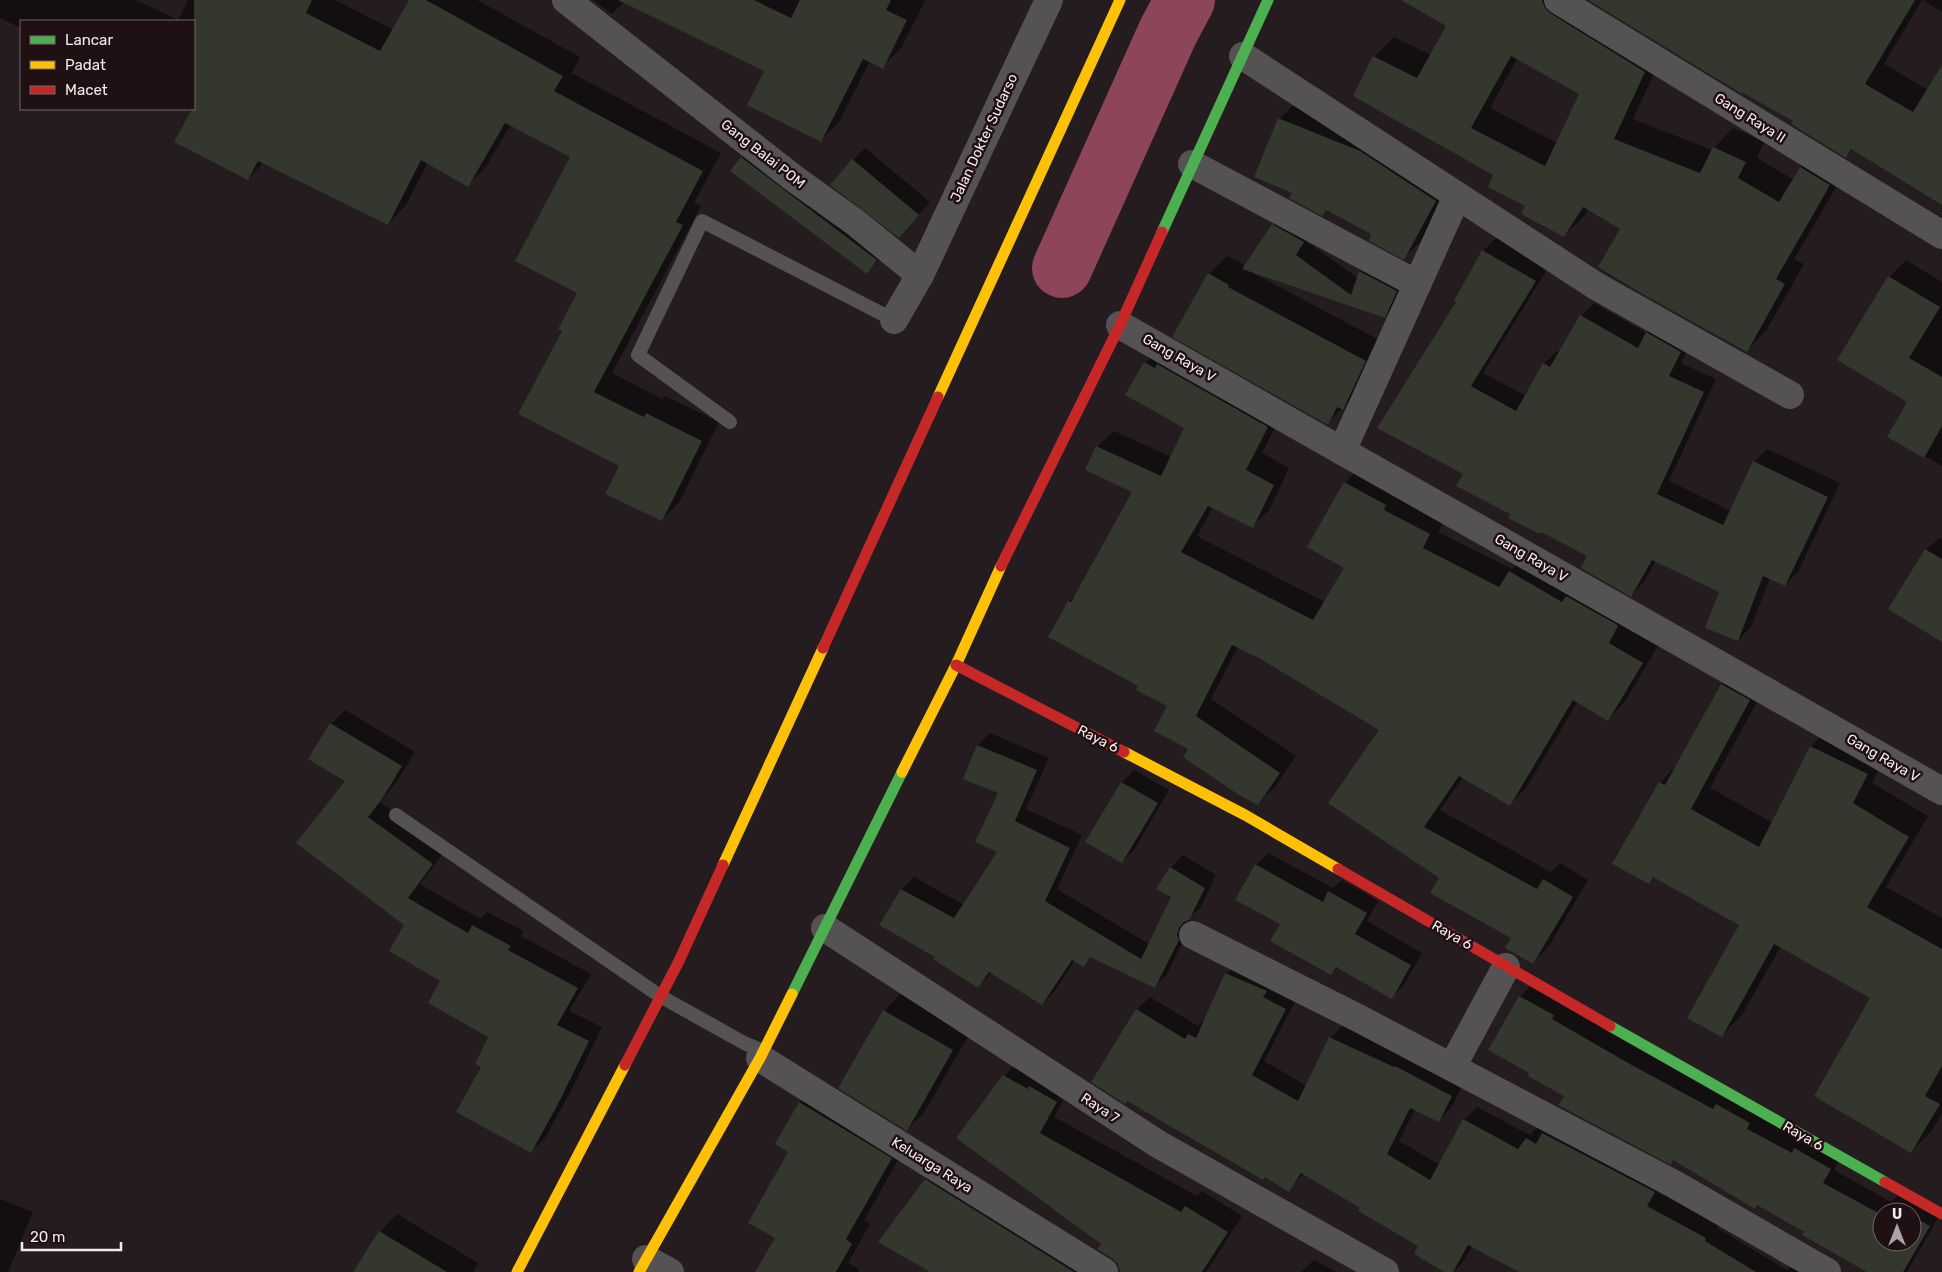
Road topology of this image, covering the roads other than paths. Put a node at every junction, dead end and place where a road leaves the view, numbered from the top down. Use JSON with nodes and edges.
{"nodes":[{"id":1,"x":566,"y":0,"type":"edge"},
{"id":2,"x":1048,"y":0,"type":"edge"},
{"id":3,"x":1120,"y":0,"type":"edge"},
{"id":4,"x":1268,"y":0,"type":"edge"},
{"id":5,"x":1558,"y":0,"type":"edge"},
{"id":6,"x":1243,"y":56,"type":"junction"},
{"id":7,"x":1192,"y":164,"type":"junction"},
{"id":8,"x":1457,"y":196,"type":"junction"},
{"id":9,"x":1942,"y":235,"type":"edge"},
{"id":10,"x":920,"y":276,"type":"junction"},
{"id":11,"x":1417,"y":284,"type":"junction"},
{"id":12,"x":894,"y":320,"type":"joint"},
{"id":13,"x":1120,"y":325,"type":"junction"},
{"id":14,"x":1790,"y":395,"type":"dead end"},
{"id":15,"x":730,"y":422,"type":"dead end"},
{"id":16,"x":1342,"y":451,"type":"junction"},
{"id":17,"x":956,"y":665,"type":"junction"},
{"id":18,"x":1942,"y":791,"type":"edge"},
{"id":19,"x":396,"y":815,"type":"dead end"},
{"id":20,"x":825,"y":928,"type":"junction"},
{"id":21,"x":1193,"y":934,"type":"dead end"},
{"id":22,"x":1506,"y":967,"type":"junction"},
{"id":23,"x":660,"y":996,"type":"junction"},
{"id":24,"x":756,"y":1051,"type":"junction"},
{"id":25,"x":1452,"y":1067,"type":"junction"},
{"id":26,"x":1942,"y":1214,"type":"edge"},
{"id":27,"x":643,"y":1265,"type":"edge"},
{"id":28,"x":517,"y":1272,"type":"edge"},
{"id":29,"x":670,"y":1272,"type":"edge"},
{"id":30,"x":1104,"y":1272,"type":"edge"},
{"id":31,"x":1386,"y":1272,"type":"edge"},
{"id":32,"x":1827,"y":1272,"type":"edge"}],
"edges":[{"from":1,"to":10,"type":"street","name":"Gang Balai POM"},
{"from":2,"to":10,"type":"street","name":"Jalan Dokter Sudarso"},
{"from":3,"to":23,"type":"street"},
{"from":4,"to":6,"type":"street"},
{"from":5,"to":9,"type":"street","name":"Gang Raya II"},
{"from":6,"to":7,"type":"street"},
{"from":6,"to":8,"type":"street"},
{"from":7,"to":11,"type":"street"},
{"from":7,"to":13,"type":"street"},
{"from":8,"to":11,"type":"street"},
{"from":8,"to":14,"type":"street"},
{"from":10,"to":12,"type":"street"},
{"from":11,"to":16,"type":"street"},
{"from":12,"to":15,"type":"lane"},
{"from":13,"to":16,"type":"street","name":"Gang Raya V"},
{"from":13,"to":17,"type":"street"},
{"from":16,"to":18,"type":"street","name":"Gang Raya V"},
{"from":17,"to":20,"type":"street"},
{"from":17,"to":22,"type":"street","name":"Raya 6"},
{"from":19,"to":23,"type":"lane"},
{"from":20,"to":24,"type":"street"},
{"from":20,"to":31,"type":"street","name":"Raya 7"},
{"from":21,"to":25,"type":"street"},
{"from":22,"to":25,"type":"street"},
{"from":22,"to":26,"type":"street","name":"Raya 6"},
{"from":23,"to":24,"type":"lane"},
{"from":23,"to":28,"type":"street"},
{"from":24,"to":27,"type":"street"},
{"from":24,"to":30,"type":"street","name":"Keluarga Raya"},
{"from":25,"to":32,"type":"street"},
{"from":27,"to":29,"type":"street"}]}
